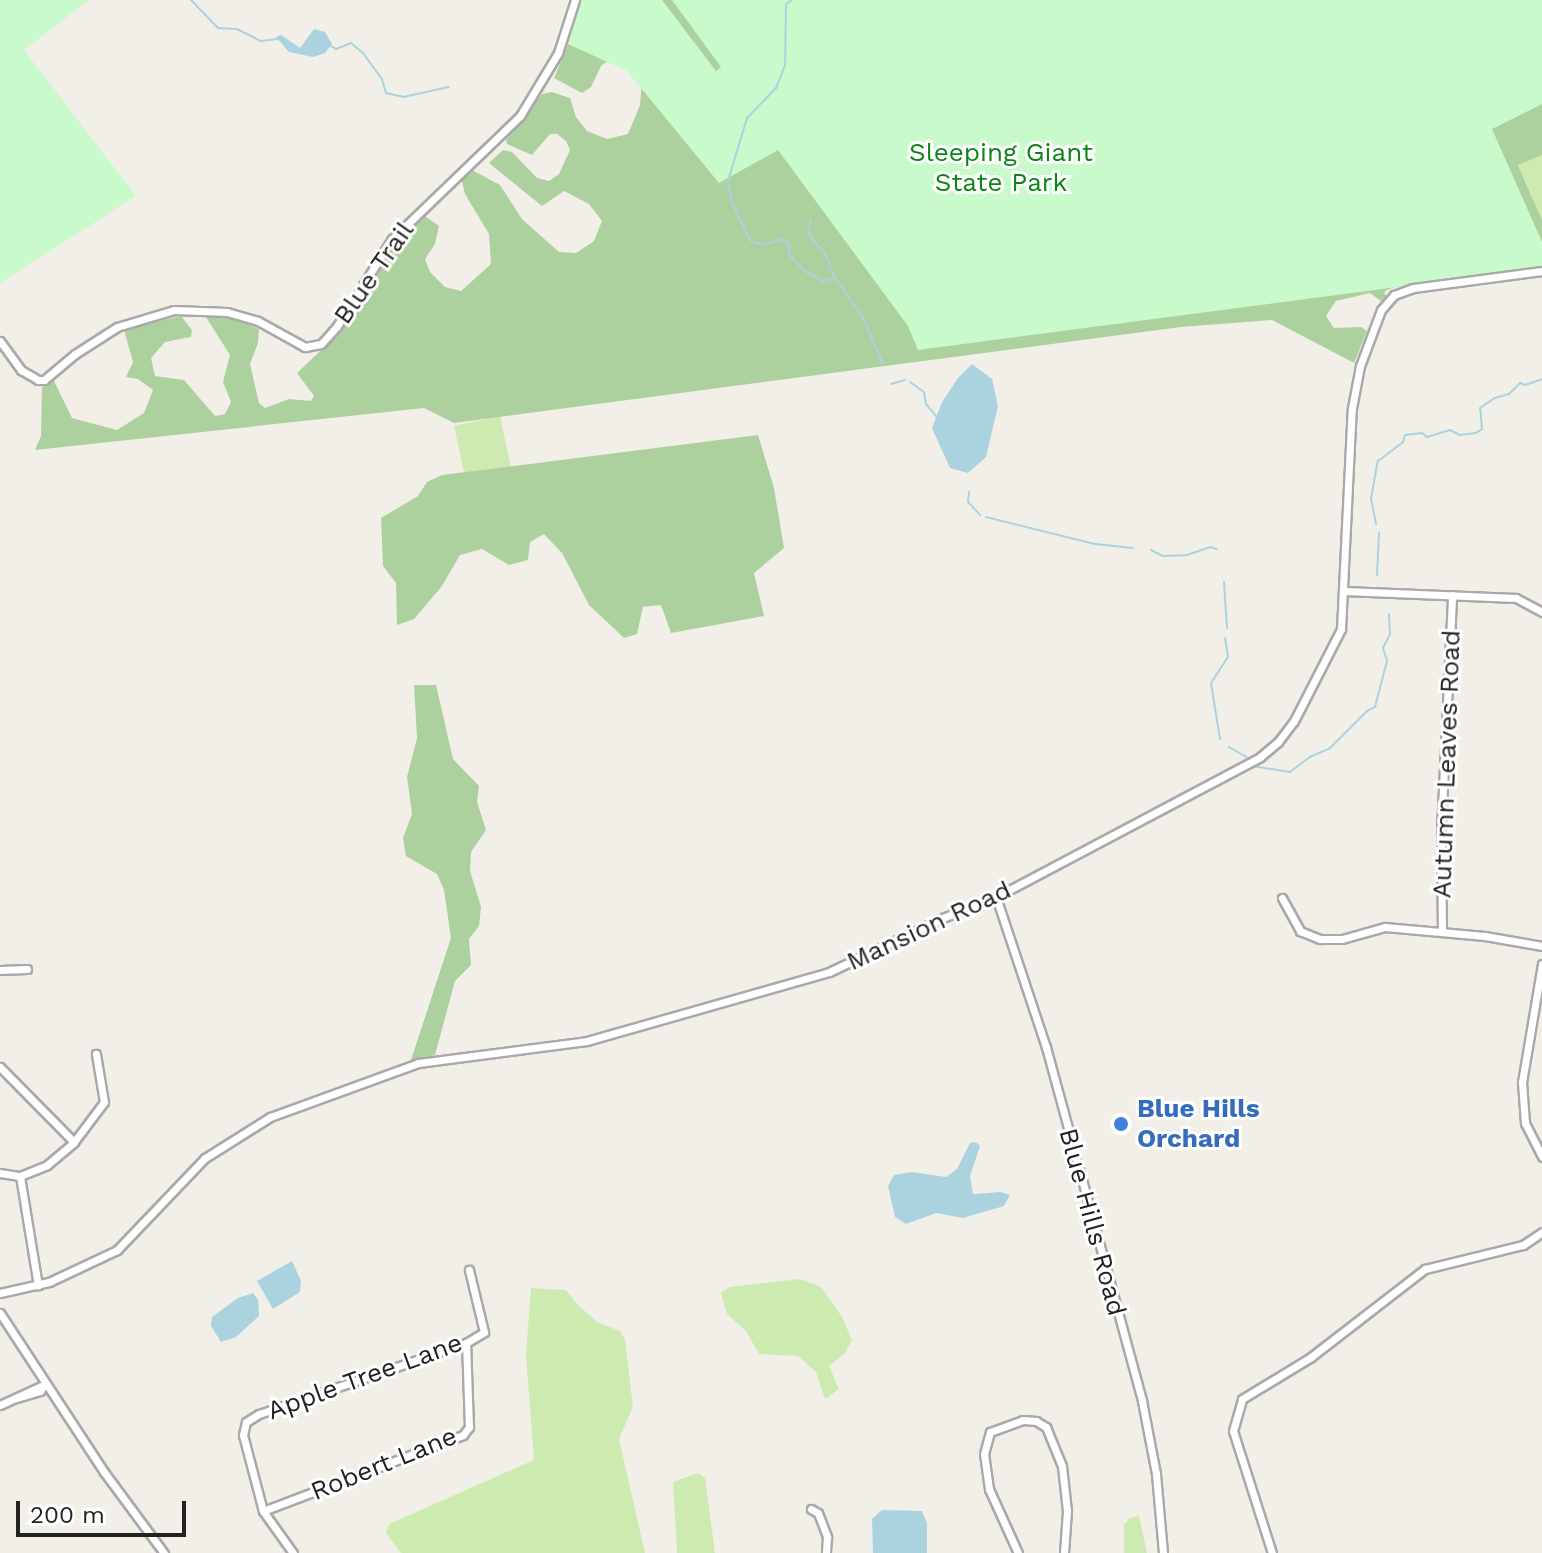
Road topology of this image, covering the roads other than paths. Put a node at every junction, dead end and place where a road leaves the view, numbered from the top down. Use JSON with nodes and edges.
{"nodes":[{"id":1,"x":575,"y":0,"type":"edge"},
{"id":2,"x":1542,"y":271,"type":"edge"},
{"id":3,"x":0,"y":341,"type":"edge"},
{"id":4,"x":1344,"y":591,"type":"junction"},
{"id":5,"x":1452,"y":595,"type":"junction"},
{"id":6,"x":1542,"y":612,"type":"edge"},
{"id":7,"x":996,"y":897,"type":"junction"},
{"id":8,"x":1282,"y":898,"type":"dead end"},
{"id":9,"x":1442,"y":932,"type":"junction"},
{"id":10,"x":1542,"y":946,"type":"edge"},
{"id":11,"x":1542,"y":964,"type":"edge"},
{"id":12,"x":27,"y":969,"type":"dead end"},
{"id":13,"x":0,"y":970,"type":"edge"},
{"id":14,"x":96,"y":1054,"type":"dead end"},
{"id":15,"x":0,"y":1067,"type":"edge"},
{"id":16,"x":74,"y":1142,"type":"junction"},
{"id":17,"x":1542,"y":1157,"type":"edge"},
{"id":18,"x":0,"y":1173,"type":"edge"},
{"id":19,"x":20,"y":1176,"type":"junction"},
{"id":20,"x":1542,"y":1232,"type":"edge"},
{"id":21,"x":469,"y":1270,"type":"dead end"},
{"id":22,"x":38,"y":1286,"type":"junction"},
{"id":23,"x":0,"y":1293,"type":"edge"},
{"id":24,"x":0,"y":1313,"type":"edge"},
{"id":25,"x":466,"y":1343,"type":"junction"},
{"id":26,"x":43,"y":1385,"type":"junction"},
{"id":27,"x":0,"y":1405,"type":"edge"},
{"id":28,"x":811,"y":1509,"type":"dead end"},
{"id":29,"x":263,"y":1511,"type":"junction"},
{"id":30,"x":164,"y":1553,"type":"edge"},
{"id":31,"x":293,"y":1553,"type":"edge"},
{"id":32,"x":826,"y":1553,"type":"edge"},
{"id":33,"x":1018,"y":1553,"type":"edge"},
{"id":34,"x":1064,"y":1553,"type":"edge"},
{"id":35,"x":1163,"y":1553,"type":"edge"},
{"id":36,"x":1272,"y":1553,"type":"edge"}],
"edges":[{"from":1,"to":3,"type":"street","name":"Blue Trail"},
{"from":2,"to":4,"type":"street","name":"Mansion Road"},
{"from":4,"to":5,"type":"street"},
{"from":4,"to":7,"type":"street","name":"Mansion Road"},
{"from":5,"to":6,"type":"street"},
{"from":5,"to":9,"type":"street","name":"Autumn Leaves Road"},
{"from":7,"to":22,"type":"street","name":"Mansion Road"},
{"from":7,"to":35,"type":"street","name":"Blue Hills Road"},
{"from":8,"to":9,"type":"street"},
{"from":9,"to":10,"type":"street"},
{"from":11,"to":17,"type":"street"},
{"from":12,"to":13,"type":"street"},
{"from":14,"to":16,"type":"street"},
{"from":15,"to":16,"type":"street"},
{"from":16,"to":19,"type":"street"},
{"from":18,"to":19,"type":"street"},
{"from":19,"to":22,"type":"street"},
{"from":20,"to":36,"type":"street"},
{"from":21,"to":25,"type":"street","name":"Apple Tree Lane"},
{"from":22,"to":23,"type":"street","name":"Mansion Road"},
{"from":24,"to":26,"type":"street"},
{"from":25,"to":29,"type":"street","name":"Robert Lane"},
{"from":25,"to":29,"type":"street","name":"Apple Tree Lane"},
{"from":26,"to":27,"type":"street"},
{"from":26,"to":30,"type":"street"},
{"from":28,"to":32,"type":"street"},
{"from":29,"to":31,"type":"street","name":"Apple Tree Lane"},
{"from":33,"to":34,"type":"street"}]}
